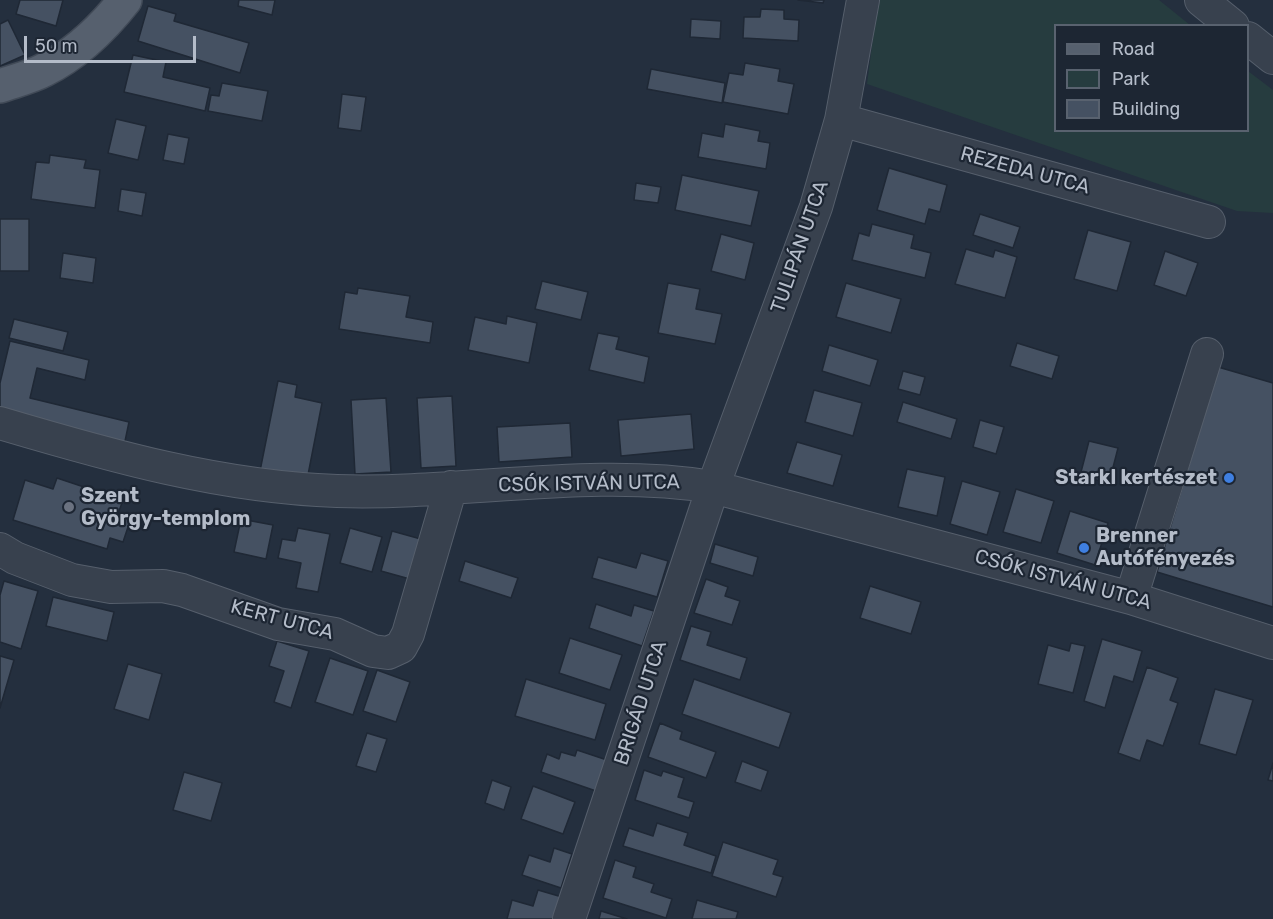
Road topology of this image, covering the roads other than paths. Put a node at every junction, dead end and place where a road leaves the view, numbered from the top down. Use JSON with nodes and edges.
{"nodes":[{"id":1,"x":125,"y":0,"type":"edge"},
{"id":2,"x":863,"y":0,"type":"edge"},
{"id":3,"x":1201,"y":0,"type":"edge"},
{"id":4,"x":1231,"y":24,"type":"edge"},
{"id":5,"x":1249,"y":39,"type":"edge"},
{"id":6,"x":1273,"y":58,"type":"edge"},
{"id":7,"x":0,"y":86,"type":"edge"},
{"id":8,"x":840,"y":120,"type":"junction"},
{"id":9,"x":1209,"y":222,"type":"dead end"},
{"id":10,"x":1207,"y":354,"type":"dead end"},
{"id":11,"x":0,"y":423,"type":"edge"},
{"id":12,"x":451,"y":487,"type":"junction"},
{"id":13,"x":713,"y":487,"type":"junction"},
{"id":14,"x":0,"y":549,"type":"edge"},
{"id":15,"x":1131,"y":598,"type":"junction"},
{"id":16,"x":1273,"y":643,"type":"edge"},
{"id":17,"x":569,"y":919,"type":"edge"}],
"edges":[{"from":1,"to":7,"type":"main road"},
{"from":2,"to":8,"type":"street","name":"TULIPÁN UTCA"},
{"from":3,"to":4,"type":"street"},
{"from":5,"to":6,"type":"street"},
{"from":8,"to":9,"type":"street","name":"REZEDA UTCA"},
{"from":8,"to":13,"type":"street","name":"TULIPÁN UTCA"},
{"from":10,"to":15,"type":"street"},
{"from":11,"to":12,"type":"street","name":"CSÓK ISTVÁN UTCA"},
{"from":12,"to":13,"type":"street","name":"CSÓK ISTVÁN UTCA"},
{"from":12,"to":14,"type":"street","name":"KERT UTCA"},
{"from":13,"to":15,"type":"street","name":"CSÓK ISTVÁN UTCA"},
{"from":13,"to":17,"type":"street","name":"BRIGÁD UTCA"},
{"from":15,"to":16,"type":"street","name":"CSÓK ISTVÁN UTCA"}]}
